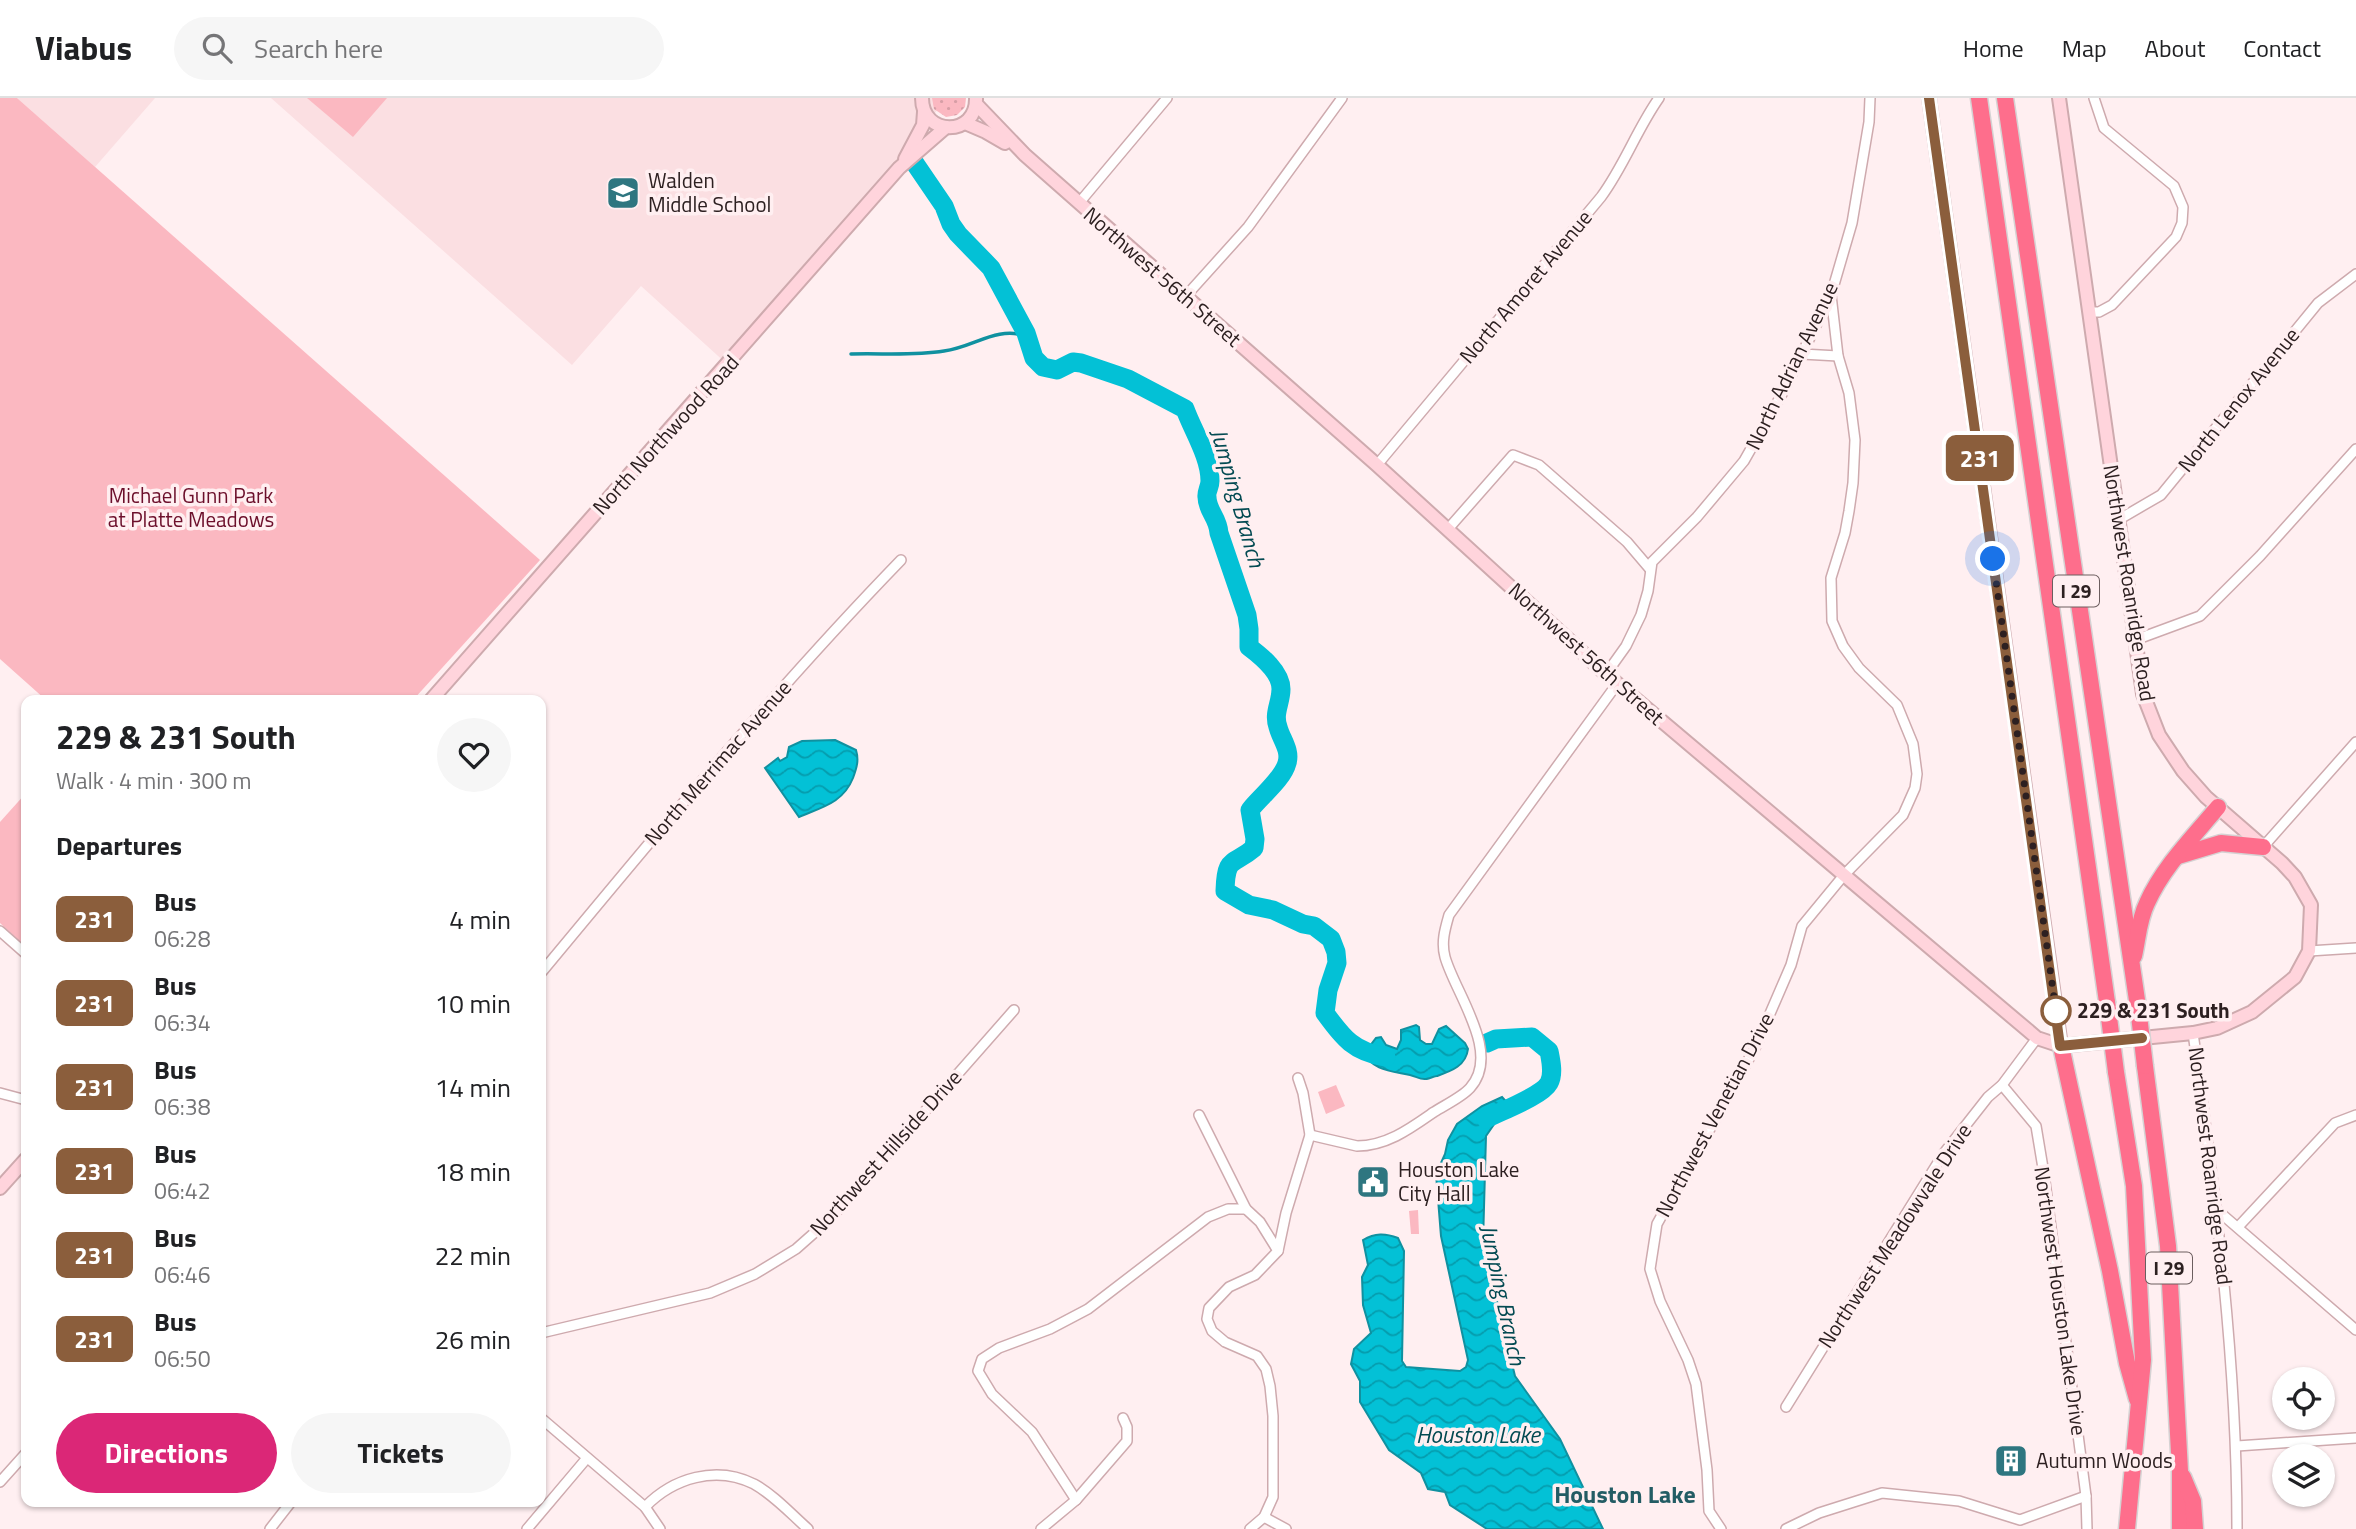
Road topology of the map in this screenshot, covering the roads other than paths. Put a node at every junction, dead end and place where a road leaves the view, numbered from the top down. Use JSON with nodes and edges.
{"nodes":[{"id":1,"x":922,"y":98,"type":"edge"},
{"id":2,"x":1167,"y":98,"type":"edge"},
{"id":3,"x":1342,"y":98,"type":"edge"},
{"id":4,"x":1659,"y":98,"type":"edge"},
{"id":5,"x":1870,"y":98,"type":"edge"},
{"id":6,"x":1929,"y":98,"type":"edge"},
{"id":7,"x":1979,"y":98,"type":"edge"},
{"id":8,"x":2005,"y":98,"type":"edge"},
{"id":9,"x":2059,"y":98,"type":"edge"},
{"id":10,"x":2094,"y":98,"type":"edge"},
{"id":11,"x":976,"y":101,"type":"edge"},
{"id":12,"x":924,"y":112,"type":"junction"},
{"id":13,"x":965,"y":123,"type":"junction"},
{"id":14,"x":945,"y":128,"type":"junction"},
{"id":15,"x":1025,"y":155,"type":"junction"},
{"id":16,"x":899,"y":169,"type":"junction"},
{"id":17,"x":1079,"y":204,"type":"junction"},
{"id":18,"x":2356,"y":274,"type":"edge"},
{"id":19,"x":1831,"y":295,"type":"junction"},
{"id":20,"x":1185,"y":297,"type":"junction"},
{"id":21,"x":2089,"y":312,"type":"junction"},
{"id":22,"x":1802,"y":354,"type":"junction"},
{"id":23,"x":1838,"y":356,"type":"junction"},
{"id":24,"x":2356,"y":449,"type":"edge"},
{"id":25,"x":1377,"y":465,"type":"junction"},
{"id":26,"x":2118,"y":520,"type":"junction"},
{"id":27,"x":1447,"y":530,"type":"junction"},
{"id":28,"x":901,"y":560,"type":"dead end"},
{"id":29,"x":1650,"y":569,"type":"junction"},
{"id":30,"x":2135,"y":640,"type":"junction"},
{"id":31,"x":1606,"y":674,"type":"junction"},
{"id":32,"x":1617,"y":684,"type":"junction"},
{"id":33,"x":435,"y":695,"type":"edge"},
{"id":34,"x":2356,"y":742,"type":"edge"},
{"id":35,"x":2218,"y":807,"type":"junction"},
{"id":36,"x":2263,"y":847,"type":"junction"},
{"id":37,"x":2176,"y":857,"type":"junction"},
{"id":38,"x":1844,"y":875,"type":"junction"},
{"id":39,"x":0,"y":931,"type":"edge"},
{"id":40,"x":2356,"y":948,"type":"edge"},
{"id":41,"x":21,"y":950,"type":"edge"},
{"id":42,"x":2309,"y":951,"type":"junction"},
{"id":43,"x":546,"y":967,"type":"edge"},
{"id":44,"x":2132,"y":972,"type":"junction"},
{"id":45,"x":1014,"y":1010,"type":"dead end"},
{"id":46,"x":2193,"y":1033,"type":"junction"},
{"id":47,"x":2037,"y":1038,"type":"junction"},
{"id":48,"x":2060,"y":1046,"type":"junction"},
{"id":49,"x":1298,"y":1078,"type":"dead end"},
{"id":50,"x":2002,"y":1085,"type":"junction"},
{"id":51,"x":0,"y":1093,"type":"edge"},
{"id":52,"x":21,"y":1099,"type":"edge"},
{"id":53,"x":1199,"y":1115,"type":"dead end"},
{"id":54,"x":2356,"y":1115,"type":"edge"},
{"id":55,"x":1310,"y":1135,"type":"junction"},
{"id":56,"x":21,"y":1165,"type":"edge"},
{"id":57,"x":0,"y":1188,"type":"edge"},
{"id":58,"x":1246,"y":1209,"type":"junction"},
{"id":59,"x":2217,"y":1209,"type":"junction"},
{"id":60,"x":2238,"y":1227,"type":"junction"},
{"id":61,"x":1278,"y":1251,"type":"junction"},
{"id":62,"x":2356,"y":1330,"type":"edge"},
{"id":63,"x":546,"y":1332,"type":"edge"},
{"id":64,"x":1786,"y":1407,"type":"dead end"},
{"id":65,"x":2140,"y":1408,"type":"junction"},
{"id":66,"x":1123,"y":1418,"type":"dead end"},
{"id":67,"x":546,"y":1422,"type":"edge"},
{"id":68,"x":2356,"y":1438,"type":"edge"},
{"id":69,"x":2237,"y":1446,"type":"junction"},
{"id":70,"x":587,"y":1458,"type":"junction"},
{"id":71,"x":21,"y":1459,"type":"edge"},
{"id":72,"x":2180,"y":1471,"type":"junction"},
{"id":73,"x":0,"y":1482,"type":"edge"},
{"id":74,"x":2086,"y":1496,"type":"junction"},
{"id":75,"x":1076,"y":1500,"type":"junction"},
{"id":76,"x":287,"y":1507,"type":"edge"},
{"id":77,"x":546,"y":1507,"type":"edge"},
{"id":78,"x":546,"y":1507,"type":"edge"},
{"id":79,"x":645,"y":1507,"type":"junction"},
{"id":80,"x":1264,"y":1517,"type":"junction"},
{"id":81,"x":270,"y":1529,"type":"edge"},
{"id":82,"x":527,"y":1529,"type":"edge"},
{"id":83,"x":660,"y":1529,"type":"edge"},
{"id":84,"x":808,"y":1529,"type":"edge"},
{"id":85,"x":1041,"y":1529,"type":"edge"},
{"id":86,"x":1250,"y":1529,"type":"edge"},
{"id":87,"x":1286,"y":1529,"type":"edge"},
{"id":88,"x":1721,"y":1529,"type":"edge"},
{"id":89,"x":1786,"y":1529,"type":"edge"},
{"id":90,"x":2087,"y":1529,"type":"edge"},
{"id":91,"x":2127,"y":1529,"type":"edge"},
{"id":92,"x":2180,"y":1529,"type":"edge"},
{"id":93,"x":2195,"y":1529,"type":"edge"},
{"id":94,"x":2237,"y":1529,"type":"edge"}],
"edges":[{"from":1,"to":12,"type":"street"},
{"from":2,"to":17,"type":"street"},
{"from":3,"to":20,"type":"street"},
{"from":4,"to":25,"type":"street","name":"North Amoret Avenue"},
{"from":5,"to":19,"type":"street","name":"North Adrian Avenue"},
{"from":6,"to":48,"type":"street"},
{"from":7,"to":65,"type":"highway","number":"I 29","bridge":true},
{"from":8,"to":44,"type":"highway","number":"I 29"},
{"from":9,"to":21,"type":"street","name":"Northwest Roanridge Road"},
{"from":10,"to":21,"type":"street"},
{"from":11,"to":13,"type":"street"},
{"from":11,"to":15,"type":"street","name":"Northwest 56th Street"},
{"from":12,"to":14,"type":"street"},
{"from":12,"to":16,"type":"street","name":"North Northwood Road"},
{"from":13,"to":14,"type":"street"},
{"from":13,"to":15,"type":"street","name":"Northwest 56th Street"},
{"from":14,"to":16,"type":"street","name":"North Northwood Road"},
{"from":15,"to":17,"type":"street","name":"Northwest 56th Street"},
{"from":16,"to":33,"type":"street","name":"North Northwood Road"},
{"from":17,"to":20,"type":"street","name":"Northwest 56th Street"},
{"from":18,"to":26,"type":"street","name":"North Lenox Avenue"},
{"from":19,"to":22,"type":"street","name":"North Adrian Avenue"},
{"from":19,"to":23,"type":"street"},
{"from":20,"to":25,"type":"street","name":"Northwest 56th Street"},
{"from":21,"to":26,"type":"street","name":"Northwest Roanridge Road"},
{"from":22,"to":23,"type":"street"},
{"from":22,"to":29,"type":"street","name":"North Adrian Avenue"},
{"from":23,"to":38,"type":"street"},
{"from":24,"to":30,"type":"street"},
{"from":25,"to":27,"type":"street","name":"Northwest 56th Street"},
{"from":26,"to":30,"type":"street","name":"Northwest Roanridge Road"},
{"from":27,"to":29,"type":"street"},
{"from":27,"to":31,"type":"street","name":"Northwest 56th Street"},
{"from":28,"to":43,"type":"street","name":"North Merrimac Avenue"},
{"from":29,"to":31,"type":"street","name":"North Adrian Avenue"},
{"from":30,"to":35,"type":"street","name":"Northwest Roanridge Road"},
{"from":31,"to":32,"type":"street","name":"Northwest 56th Street"},
{"from":32,"to":38,"type":"street","name":"Northwest 56th Street"},
{"from":32,"to":55,"type":"street"},
{"from":34,"to":36,"type":"street"},
{"from":35,"to":36,"type":"street","name":"Northwest Roanridge Road"},
{"from":35,"to":37,"type":"highway"},
{"from":36,"to":37,"type":"highway"},
{"from":36,"to":42,"type":"street","name":"Northwest Roanridge Road"},
{"from":37,"to":44,"type":"highway"},
{"from":38,"to":47,"type":"street","name":"Northwest 56th Street"},
{"from":38,"to":88,"type":"street","name":"Northwest Venetian Drive"},
{"from":39,"to":41,"type":"street"},
{"from":40,"to":42,"type":"street"},
{"from":42,"to":46,"type":"street","name":"Northwest Roanridge Road"},
{"from":44,"to":72,"type":"highway","number":"I 29","bridge":true},
{"from":45,"to":63,"type":"street","name":"Northwest Hillside Drive"},
{"from":46,"to":48,"type":"street","name":"Northwest 56th Street"},
{"from":46,"to":59,"type":"street","name":"Northwest Roanridge Road"},
{"from":47,"to":48,"type":"street","name":"Northwest 56th Street"},
{"from":47,"to":50,"type":"street","name":"Northwest Meadowvale Drive"},
{"from":48,"to":65,"type":"highway"},
{"from":49,"to":55,"type":"street"},
{"from":50,"to":64,"type":"street","name":"Northwest Meadowvale Drive"},
{"from":50,"to":74,"type":"street","name":"Northwest Houston Lake Drive"},
{"from":51,"to":52,"type":"street"},
{"from":53,"to":58,"type":"street"},
{"from":54,"to":60,"type":"street"},
{"from":55,"to":61,"type":"street"},
{"from":56,"to":57,"type":"street"},
{"from":58,"to":61,"type":"street"},
{"from":58,"to":75,"type":"street"},
{"from":59,"to":60,"type":"street"},
{"from":59,"to":69,"type":"street","name":"Northwest Roanridge Road"},
{"from":60,"to":62,"type":"street"},
{"from":61,"to":80,"type":"street"},
{"from":65,"to":91,"type":"highway","number":"I 29"},
{"from":66,"to":75,"type":"street"},
{"from":67,"to":70,"type":"street"},
{"from":68,"to":69,"type":"street"},
{"from":69,"to":94,"type":"street","name":"Northwest Roanridge Road"},
{"from":70,"to":78,"type":"street"},
{"from":70,"to":79,"type":"street"},
{"from":71,"to":73,"type":"street"},
{"from":72,"to":92,"type":"highway","number":"I 29"},
{"from":72,"to":93,"type":"highway"},
{"from":74,"to":89,"type":"street"},
{"from":74,"to":90,"type":"street","name":"Northwest Houston Lake Drive"},
{"from":75,"to":85,"type":"street"},
{"from":76,"to":81,"type":"street"},
{"from":77,"to":82,"type":"street"},
{"from":79,"to":83,"type":"street"},
{"from":79,"to":84,"type":"street"},
{"from":80,"to":86,"type":"street"},
{"from":80,"to":87,"type":"street"}]}
